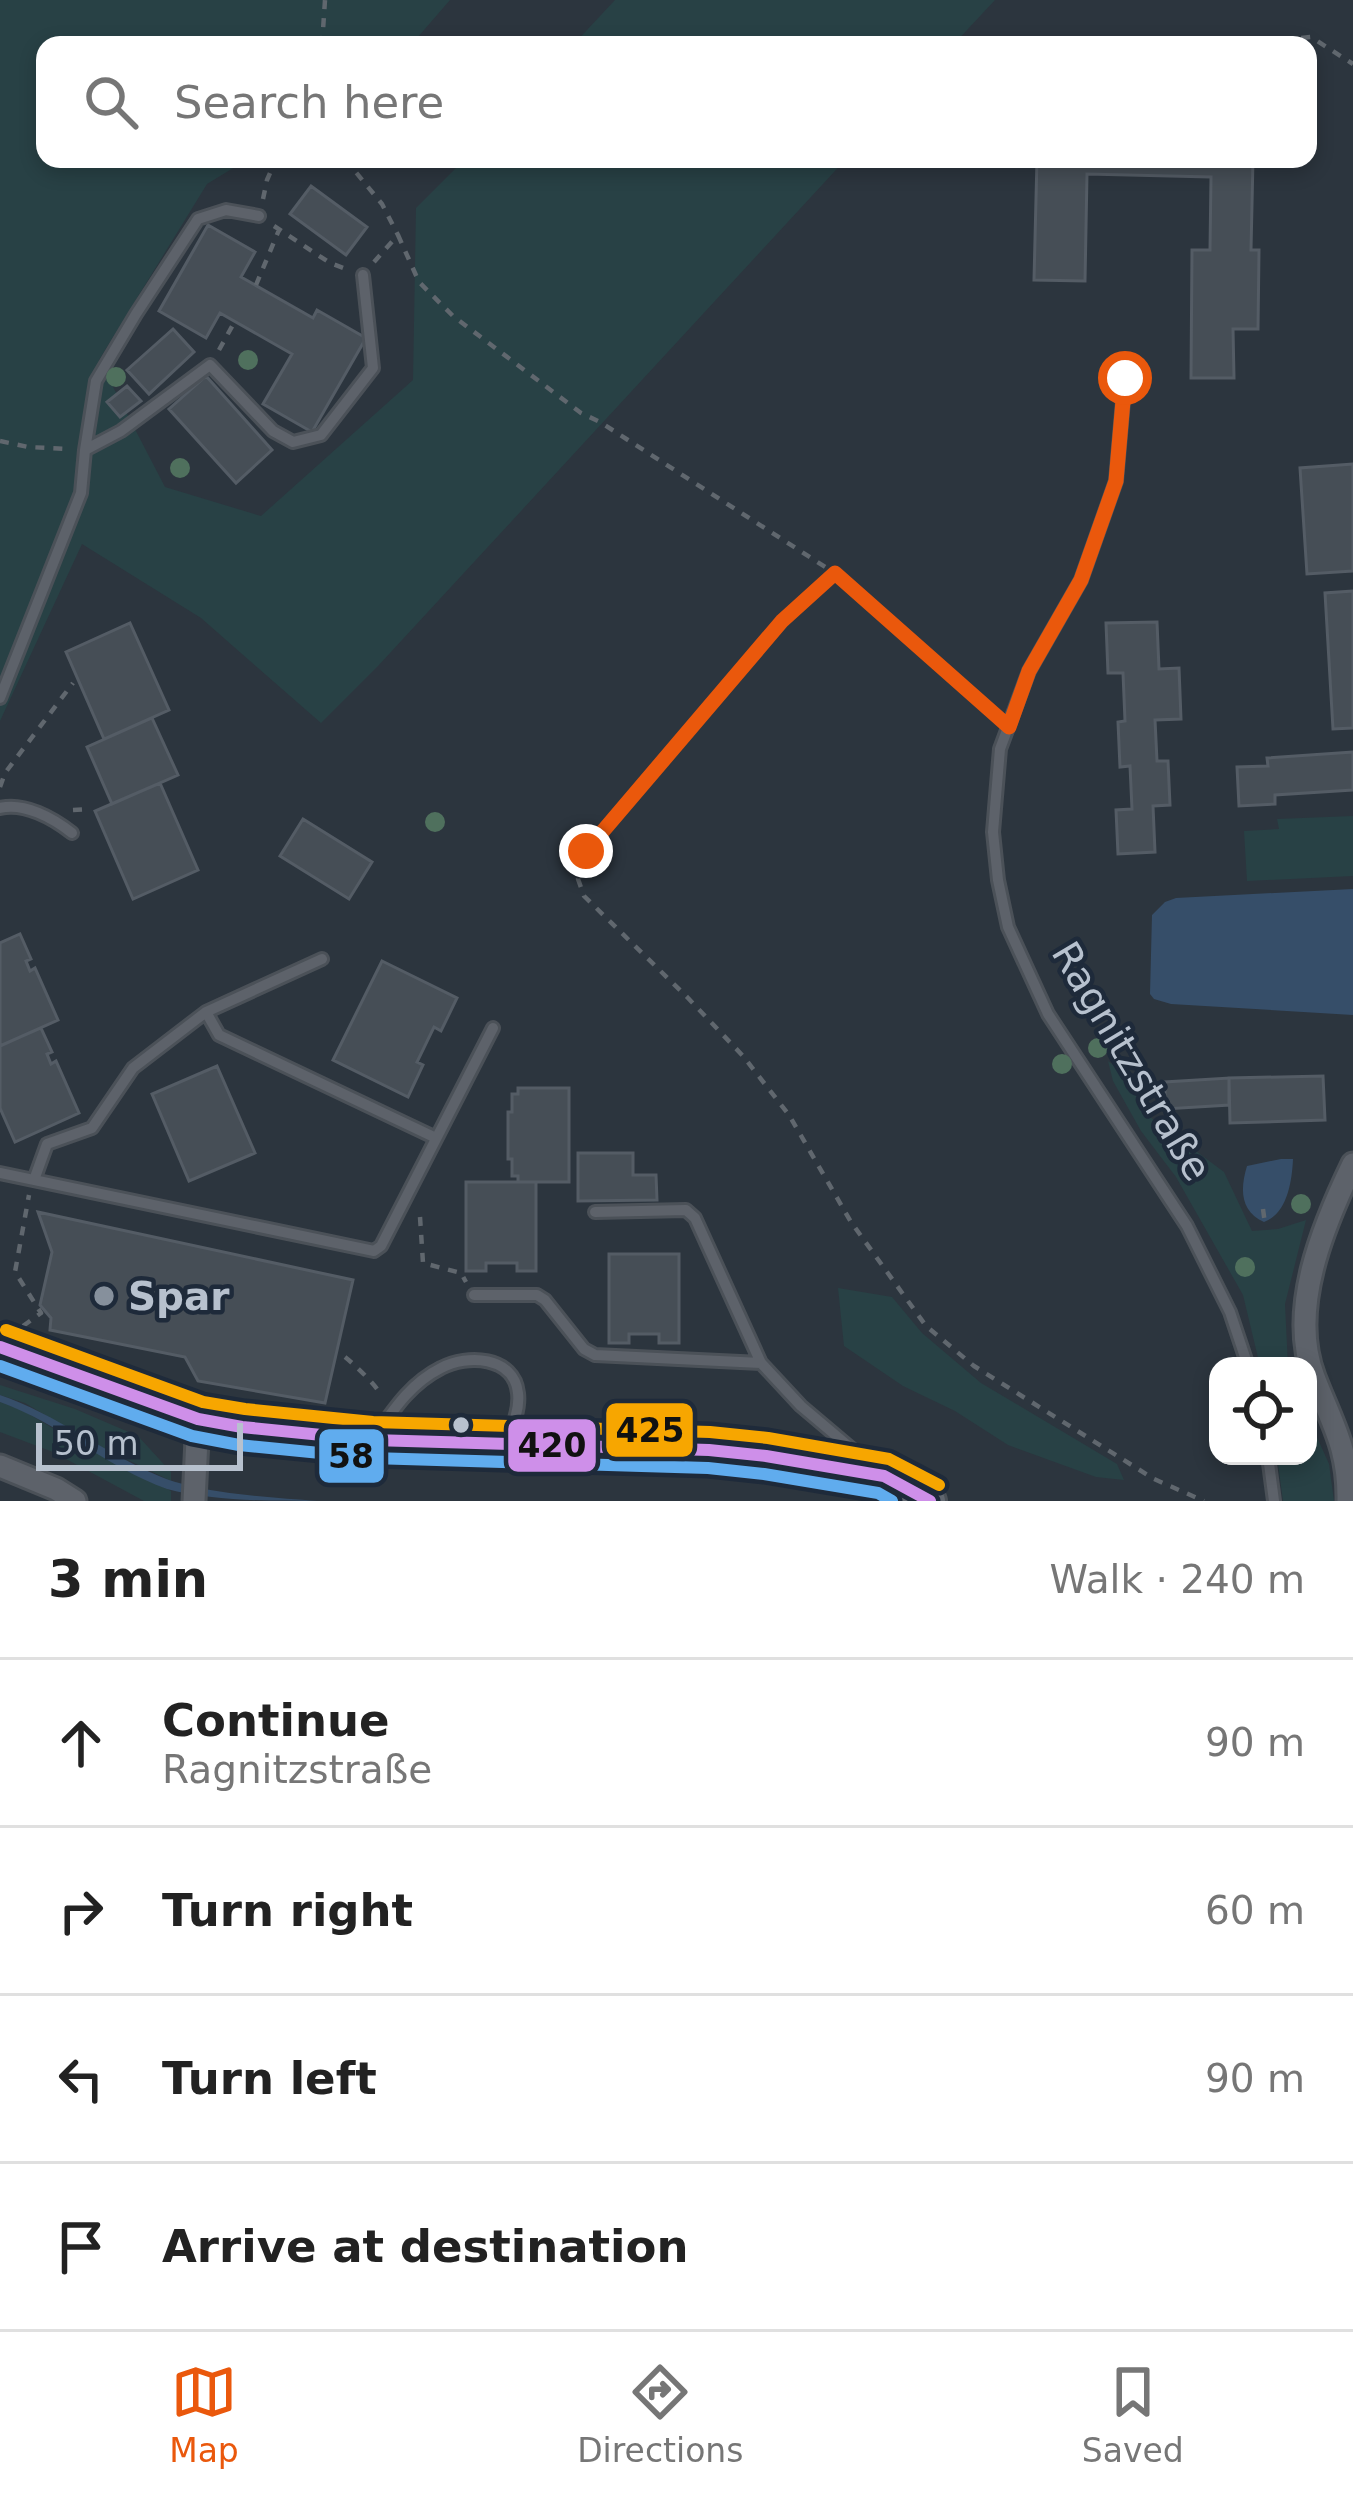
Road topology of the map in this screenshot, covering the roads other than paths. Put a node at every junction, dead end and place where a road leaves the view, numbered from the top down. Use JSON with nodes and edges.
{"nodes":[{"id":1,"x":259,"y":216,"type":"road end"},
{"id":2,"x":363,"y":275,"type":"road end"},
{"id":3,"x":1125,"y":378,"type":"dead end"},
{"id":4,"x":85,"y":450,"type":"junction"},
{"id":5,"x":0,"y":698,"type":"edge"},
{"id":6,"x":0,"y":808,"type":"edge"},
{"id":7,"x":72,"y":833,"type":"dead end"},
{"id":8,"x":322,"y":958,"type":"dead end"},
{"id":9,"x":206,"y":1012,"type":"junction"},
{"id":10,"x":493,"y":1028,"type":"dead end"},
{"id":11,"x":436,"y":1138,"type":"junction"},
{"id":12,"x":1353,"y":1164,"type":"edge"},
{"id":13,"x":0,"y":1173,"type":"edge"},
{"id":14,"x":34,"y":1180,"type":"junction"},
{"id":15,"x":596,"y":1212,"type":"dead end"},
{"id":16,"x":474,"y":1295,"type":"road end"},
{"id":17,"x":11,"y":1336,"type":"edge"},
{"id":18,"x":1245,"y":1357,"type":"edge"},
{"id":19,"x":760,"y":1364,"type":"junction"},
{"id":20,"x":198,"y":1419,"type":"junction"},
{"id":21,"x":380,"y":1429,"type":"junction"},
{"id":22,"x":506,"y":1442,"type":"junction"},
{"id":23,"x":1269,"y":1465,"type":"edge"},
{"id":24,"x":0,"y":1466,"type":"edge"},
{"id":25,"x":884,"y":1476,"type":"junction"},
{"id":26,"x":75,"y":1501,"type":"edge"},
{"id":27,"x":194,"y":1501,"type":"edge"},
{"id":28,"x":929,"y":1501,"type":"edge"},
{"id":29,"x":1274,"y":1501,"type":"edge"},
{"id":30,"x":1348,"y":1501,"type":"edge"}],
"edges":[{"from":1,"to":4,"type":"lane"},
{"from":2,"to":4,"type":"lane"},
{"from":3,"to":18,"type":"lane","name":"Ragnitzstraße"},
{"from":4,"to":5,"type":"lane"},
{"from":6,"to":7,"type":"lane"},
{"from":8,"to":9,"type":"lane"},
{"from":9,"to":11,"type":"lane"},
{"from":9,"to":14,"type":"lane"},
{"from":10,"to":11,"type":"lane"},
{"from":11,"to":14,"type":"lane"},
{"from":12,"to":30,"type":"street"},
{"from":13,"to":14,"type":"lane"},
{"from":15,"to":19,"type":"lane"},
{"from":16,"to":19,"type":"lane"},
{"from":17,"to":20,"type":"main road"},
{"from":19,"to":25,"type":"lane"},
{"from":20,"to":21,"type":"main road"},
{"from":20,"to":27,"type":"street"},
{"from":21,"to":22,"type":"main road"},
{"from":21,"to":22,"type":"lane"},
{"from":22,"to":25,"type":"main road"},
{"from":23,"to":29,"type":"lane"},
{"from":24,"to":26,"type":"street"},
{"from":25,"to":28,"type":"main road"}]}
